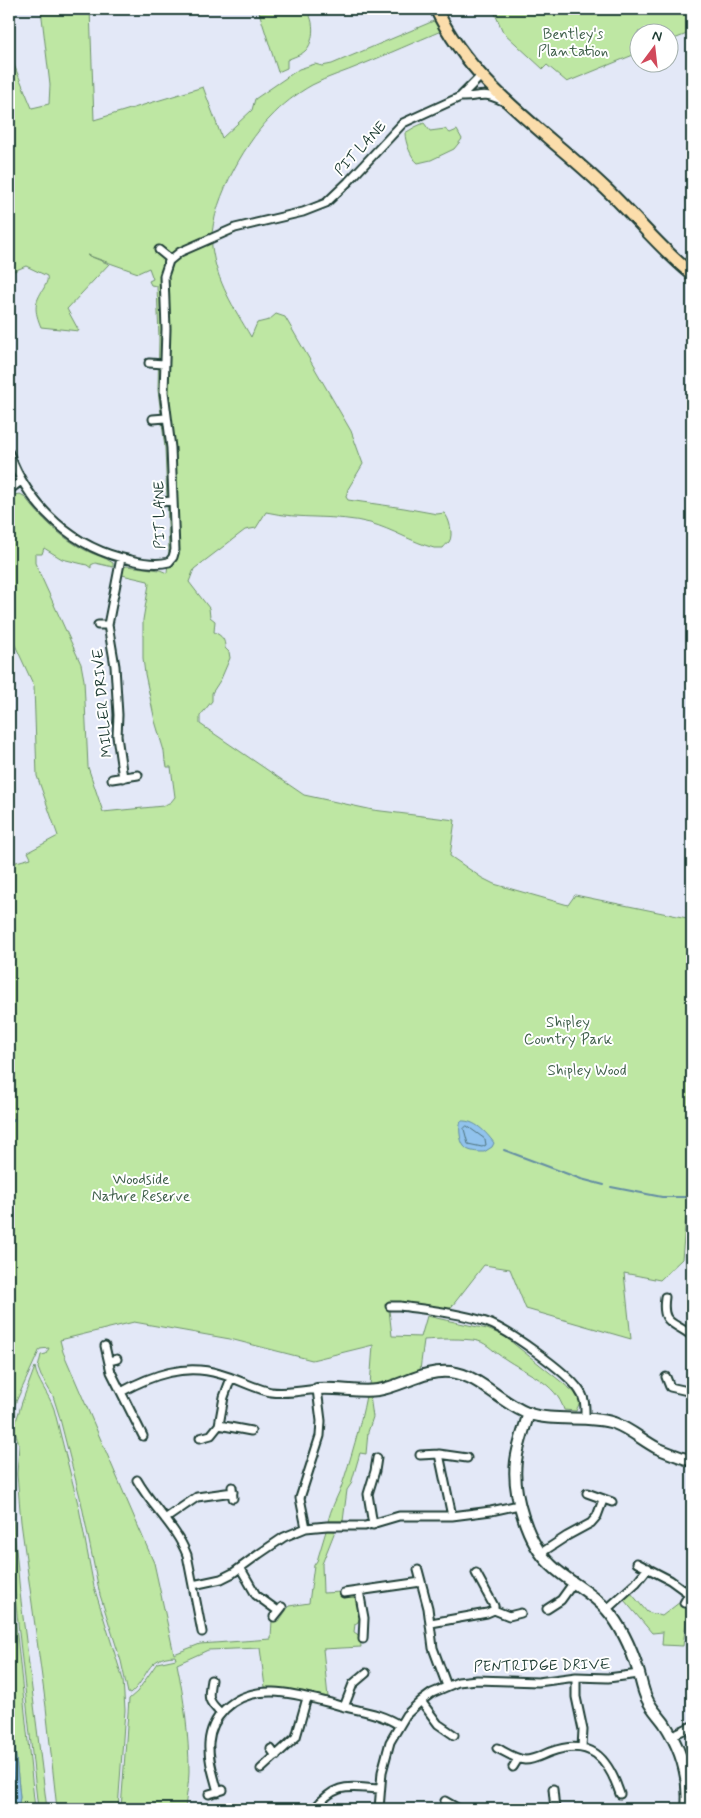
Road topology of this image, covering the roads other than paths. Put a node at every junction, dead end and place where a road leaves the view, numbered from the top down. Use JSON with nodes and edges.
{"nodes":[{"id":1,"x":436,"y":9,"type":"edge"},
{"id":2,"x":481,"y":76,"type":"junction"},
{"id":3,"x":460,"y":97,"type":"junction"},
{"id":4,"x":510,"y":104,"type":"junction"},
{"id":5,"x":159,"y":250,"type":"dead end"},
{"id":6,"x":170,"y":259,"type":"junction"},
{"id":7,"x":692,"y":274,"type":"edge"},
{"id":8,"x":149,"y":363,"type":"dead end"},
{"id":9,"x":164,"y":364,"type":"junction"},
{"id":10,"x":166,"y":418,"type":"junction"},
{"id":11,"x":153,"y":419,"type":"dead end"},
{"id":12,"x":9,"y":453,"type":"edge"},
{"id":13,"x":21,"y":481,"type":"junction"},
{"id":14,"x":9,"y":490,"type":"edge"},
{"id":15,"x":173,"y":501,"type":"junction"},
{"id":16,"x":159,"y":502,"type":"dead end"},
{"id":17,"x":120,"y":558,"type":"junction"},
{"id":18,"x":98,"y":624,"type":"dead end"},
{"id":19,"x":108,"y":625,"type":"junction"},
{"id":20,"x":138,"y":776,"type":"dead end"},
{"id":21,"x":123,"y":778,"type":"junction"},
{"id":22,"x":112,"y":779,"type":"dead end"},
{"id":23,"x":665,"y":1297,"type":"dead end"},
{"id":24,"x":390,"y":1306,"type":"dead end"},
{"id":25,"x":692,"y":1336,"type":"edge"},
{"id":26,"x":105,"y":1346,"type":"dead end"},
{"id":27,"x":117,"y":1359,"type":"dead end"},
{"id":28,"x":108,"y":1361,"type":"junction"},
{"id":29,"x":231,"y":1378,"type":"junction"},
{"id":30,"x":666,"y":1378,"type":"dead end"},
{"id":31,"x":317,"y":1390,"type":"junction"},
{"id":32,"x":121,"y":1392,"type":"junction"},
{"id":33,"x":692,"y":1392,"type":"edge"},
{"id":34,"x":529,"y":1413,"type":"junction"},
{"id":35,"x":133,"y":1417,"type":"junction"},
{"id":36,"x":585,"y":1419,"type":"junction"},
{"id":37,"x":125,"y":1421,"type":"dead end"},
{"id":38,"x":219,"y":1425,"type":"junction"},
{"id":39,"x":251,"y":1431,"type":"dead end"},
{"id":40,"x":143,"y":1436,"type":"dead end"},
{"id":41,"x":200,"y":1438,"type":"dead end"},
{"id":42,"x":439,"y":1454,"type":"junction"},
{"id":43,"x":420,"y":1455,"type":"dead end"},
{"id":44,"x":377,"y":1458,"type":"dead end"},
{"id":45,"x":467,"y":1458,"type":"dead end"},
{"id":46,"x":692,"y":1461,"type":"edge"},
{"id":47,"x":137,"y":1480,"type":"dead end"},
{"id":48,"x":144,"y":1493,"type":"junction"},
{"id":49,"x":233,"y":1493,"type":"dead end"},
{"id":50,"x":586,"y":1493,"type":"dead end"},
{"id":51,"x":136,"y":1498,"type":"dead end"},
{"id":52,"x":603,"y":1500,"type":"junction"},
{"id":53,"x":612,"y":1502,"type":"dead end"},
{"id":54,"x":519,"y":1505,"type":"junction"},
{"id":55,"x":452,"y":1516,"type":"junction"},
{"id":56,"x":165,"y":1519,"type":"junction"},
{"id":57,"x":373,"y":1525,"type":"junction"},
{"id":58,"x":306,"y":1528,"type":"junction"},
{"id":59,"x":541,"y":1553,"type":"junction"},
{"id":60,"x":637,"y":1563,"type":"dead end"},
{"id":61,"x":648,"y":1568,"type":"junction"},
{"id":62,"x":241,"y":1569,"type":"junction"},
{"id":63,"x":418,"y":1570,"type":"dead end"},
{"id":64,"x":476,"y":1573,"type":"dead end"},
{"id":65,"x":421,"y":1582,"type":"junction"},
{"id":66,"x":574,"y":1582,"type":"junction"},
{"id":67,"x":193,"y":1585,"type":"junction"},
{"id":68,"x":359,"y":1591,"type":"junction"},
{"id":69,"x":344,"y":1593,"type":"dead end"},
{"id":70,"x":691,"y":1595,"type":"edge"},
{"id":71,"x":684,"y":1603,"type":"dead end"},
{"id":72,"x":547,"y":1609,"type":"dead end"},
{"id":73,"x":607,"y":1609,"type":"junction"},
{"id":74,"x":494,"y":1610,"type":"junction"},
{"id":75,"x":278,"y":1612,"type":"dead end"},
{"id":76,"x":521,"y":1613,"type":"dead end"},
{"id":77,"x":199,"y":1619,"type":"junction"},
{"id":78,"x":191,"y":1621,"type":"dead end"},
{"id":79,"x":430,"y":1623,"type":"junction"},
{"id":80,"x":202,"y":1632,"type":"dead end"},
{"id":81,"x":363,"y":1639,"type":"dead end"},
{"id":82,"x":366,"y":1673,"type":"dead end"},
{"id":83,"x":639,"y":1674,"type":"junction"},
{"id":84,"x":576,"y":1677,"type":"junction"},
{"id":85,"x":211,"y":1680,"type":"dead end"},
{"id":86,"x":447,"y":1686,"type":"junction"},
{"id":87,"x":307,"y":1698,"type":"junction"},
{"id":88,"x":420,"y":1701,"type":"junction"},
{"id":89,"x":344,"y":1707,"type":"junction"},
{"id":90,"x":222,"y":1712,"type":"junction"},
{"id":91,"x":399,"y":1725,"type":"junction"},
{"id":92,"x":692,"y":1726,"type":"edge"},
{"id":93,"x":454,"y":1735,"type":"dead end"},
{"id":94,"x":671,"y":1736,"type":"junction"},
{"id":95,"x":582,"y":1747,"type":"junction"},
{"id":96,"x":497,"y":1748,"type":"dead end"},
{"id":97,"x":270,"y":1749,"type":"dead end"},
{"id":98,"x":276,"y":1756,"type":"junction"},
{"id":99,"x":518,"y":1758,"type":"junction"},
{"id":100,"x":514,"y":1767,"type":"dead end"},
{"id":101,"x":620,"y":1767,"type":"dead end"},
{"id":102,"x":261,"y":1770,"type":"dead end"},
{"id":103,"x":612,"y":1772,"type":"junction"},
{"id":104,"x":380,"y":1789,"type":"junction"},
{"id":105,"x":553,"y":1789,"type":"dead end"},
{"id":106,"x":209,"y":1794,"type":"dead end"},
{"id":107,"x":620,"y":1794,"type":"dead end"},
{"id":108,"x":554,"y":1798,"type":"junction"},
{"id":109,"x":546,"y":1799,"type":"dead end"},
{"id":110,"x":445,"y":1801,"type":"dead end"},
{"id":111,"x":314,"y":1809,"type":"edge"},
{"id":112,"x":379,"y":1809,"type":"edge"},
{"id":113,"x":458,"y":1809,"type":"edge"},
{"id":114,"x":556,"y":1809,"type":"edge"},
{"id":115,"x":687,"y":1809,"type":"edge"}],
"edges":[{"from":1,"to":2,"type":"main road"},
{"from":2,"to":3,"type":"street","name":"PIT LANE"},
{"from":2,"to":4,"type":"main road"},
{"from":3,"to":4,"type":"street","name":"PIT LANE"},
{"from":3,"to":6,"type":"street","name":"PIT LANE"},
{"from":4,"to":7,"type":"main road"},
{"from":5,"to":6,"type":"street"},
{"from":6,"to":9,"type":"street","name":"PIT LANE"},
{"from":8,"to":9,"type":"street"},
{"from":9,"to":10,"type":"street","name":"PIT LANE"},
{"from":10,"to":11,"type":"street"},
{"from":10,"to":15,"type":"street","name":"PIT LANE"},
{"from":12,"to":13,"type":"street","name":"PIT LANE"},
{"from":13,"to":14,"type":"street"},
{"from":13,"to":17,"type":"street","name":"PIT LANE"},
{"from":15,"to":16,"type":"street"},
{"from":15,"to":17,"type":"street","name":"PIT LANE"},
{"from":17,"to":19,"type":"street","name":"MILLER DRIVE"},
{"from":18,"to":19,"type":"street"},
{"from":19,"to":21,"type":"street","name":"MILLER DRIVE"},
{"from":20,"to":21,"type":"street","name":"MILLER DRIVE"},
{"from":21,"to":22,"type":"street","name":"MILLER DRIVE"},
{"from":23,"to":25,"type":"street"},
{"from":24,"to":36,"type":"street"},
{"from":26,"to":28,"type":"street"},
{"from":27,"to":28,"type":"street"},
{"from":28,"to":32,"type":"street"},
{"from":29,"to":31,"type":"street"},
{"from":29,"to":32,"type":"street"},
{"from":29,"to":38,"type":"street"},
{"from":30,"to":33,"type":"street"},
{"from":31,"to":34,"type":"street"},
{"from":31,"to":58,"type":"street"},
{"from":32,"to":35,"type":"street"},
{"from":34,"to":36,"type":"street"},
{"from":34,"to":54,"type":"street"},
{"from":35,"to":37,"type":"street"},
{"from":35,"to":40,"type":"street"},
{"from":36,"to":46,"type":"street"},
{"from":38,"to":39,"type":"street"},
{"from":38,"to":41,"type":"street"},
{"from":42,"to":43,"type":"street"},
{"from":42,"to":45,"type":"street"},
{"from":42,"to":55,"type":"street"},
{"from":44,"to":57,"type":"street"},
{"from":47,"to":48,"type":"street"},
{"from":48,"to":51,"type":"street"},
{"from":48,"to":56,"type":"street"},
{"from":49,"to":56,"type":"street"},
{"from":50,"to":52,"type":"street"},
{"from":52,"to":53,"type":"street"},
{"from":52,"to":59,"type":"street"},
{"from":54,"to":55,"type":"street"},
{"from":54,"to":59,"type":"street"},
{"from":55,"to":57,"type":"street"},
{"from":56,"to":67,"type":"street"},
{"from":57,"to":58,"type":"street"},
{"from":58,"to":62,"type":"street"},
{"from":59,"to":66,"type":"street"},
{"from":60,"to":61,"type":"street"},
{"from":61,"to":70,"type":"street"},
{"from":61,"to":73,"type":"street"},
{"from":62,"to":67,"type":"street"},
{"from":62,"to":75,"type":"street"},
{"from":63,"to":65,"type":"street"},
{"from":64,"to":74,"type":"street"},
{"from":65,"to":68,"type":"street"},
{"from":65,"to":79,"type":"street"},
{"from":66,"to":72,"type":"street"},
{"from":66,"to":73,"type":"street"},
{"from":67,"to":77,"type":"street"},
{"from":68,"to":69,"type":"street"},
{"from":68,"to":81,"type":"street"},
{"from":70,"to":71,"type":"street"},
{"from":73,"to":83,"type":"street"},
{"from":74,"to":76,"type":"street"},
{"from":74,"to":79,"type":"street"},
{"from":77,"to":78,"type":"street"},
{"from":77,"to":80,"type":"street"},
{"from":79,"to":86,"type":"street"},
{"from":82,"to":89,"type":"street"},
{"from":83,"to":84,"type":"street","name":"PENTRIDGE DRIVE"},
{"from":83,"to":94,"type":"street"},
{"from":84,"to":86,"type":"street","name":"PENTRIDGE DRIVE"},
{"from":84,"to":95,"type":"street"},
{"from":85,"to":90,"type":"street"},
{"from":86,"to":88,"type":"street","name":"PENTRIDGE DRIVE"},
{"from":87,"to":89,"type":"street"},
{"from":87,"to":90,"type":"street"},
{"from":87,"to":98,"type":"street"},
{"from":88,"to":91,"type":"street","name":"PENTRIDGE DRIVE"},
{"from":88,"to":93,"type":"street"},
{"from":89,"to":91,"type":"street"},
{"from":90,"to":106,"type":"street"},
{"from":91,"to":104,"type":"street","name":"PENTRIDGE DRIVE"},
{"from":92,"to":94,"type":"street"},
{"from":94,"to":115,"type":"street"},
{"from":95,"to":99,"type":"street"},
{"from":95,"to":103,"type":"street"},
{"from":96,"to":99,"type":"street"},
{"from":97,"to":98,"type":"street"},
{"from":98,"to":102,"type":"street"},
{"from":99,"to":100,"type":"street"},
{"from":101,"to":103,"type":"street"},
{"from":103,"to":107,"type":"street"},
{"from":104,"to":111,"type":"street"},
{"from":104,"to":112,"type":"street","name":"PENTRIDGE DRIVE"},
{"from":105,"to":108,"type":"street"},
{"from":108,"to":109,"type":"street"},
{"from":108,"to":114,"type":"street"},
{"from":110,"to":113,"type":"street"}]}
